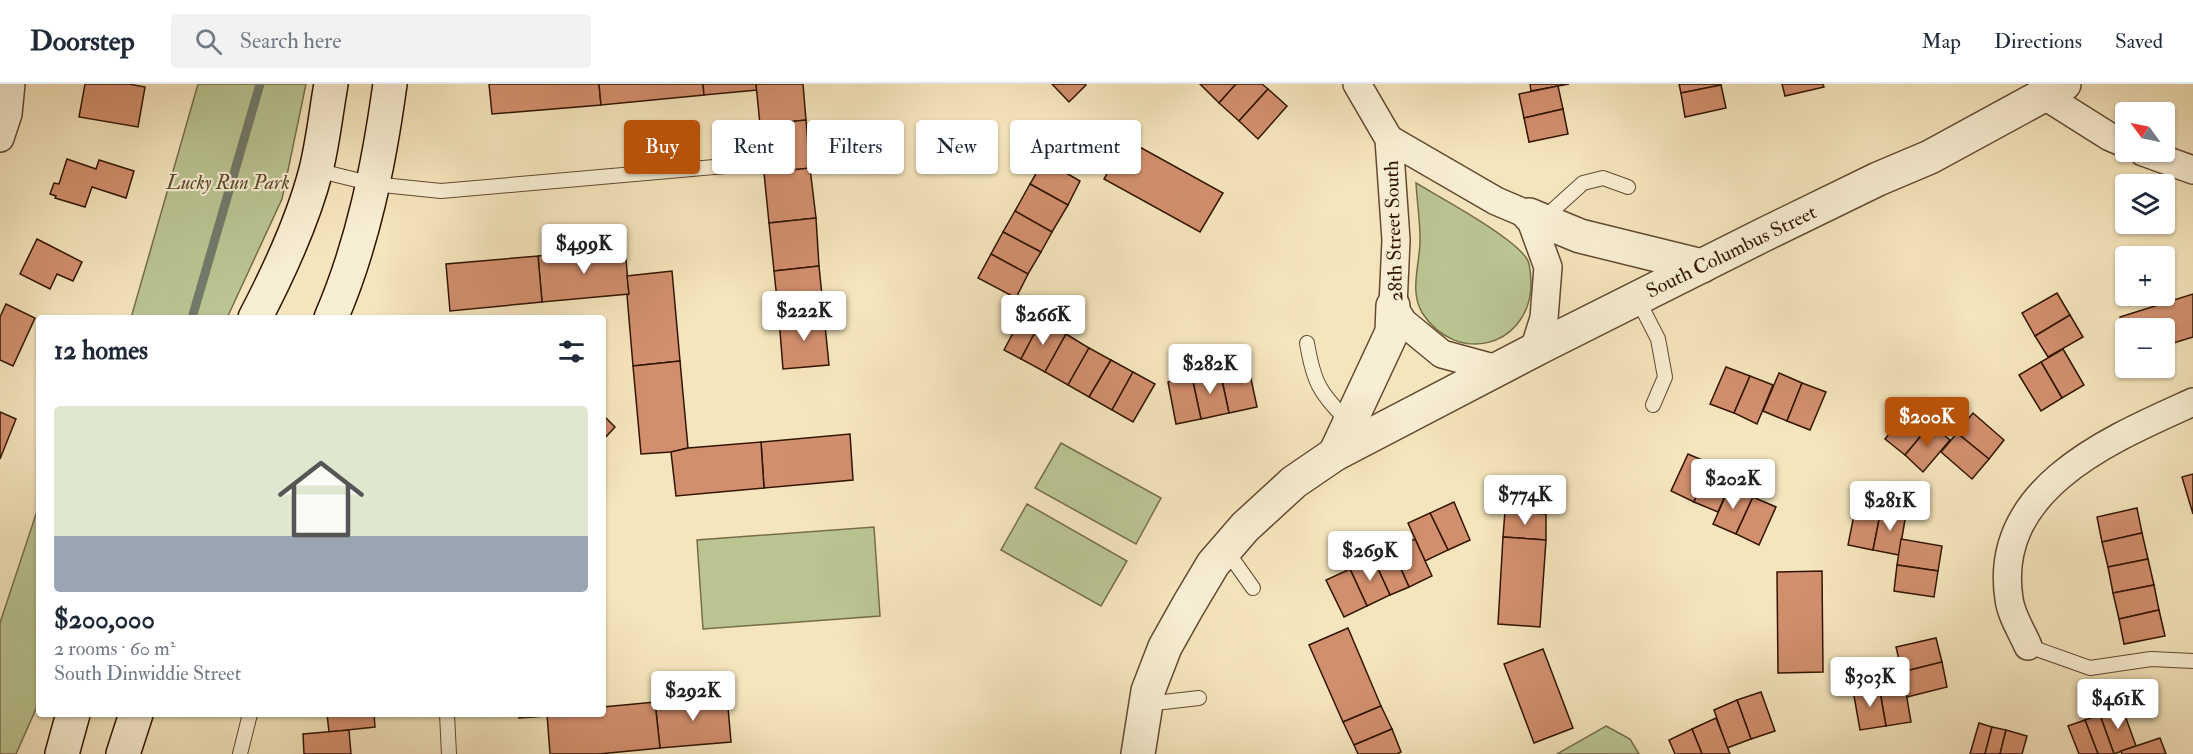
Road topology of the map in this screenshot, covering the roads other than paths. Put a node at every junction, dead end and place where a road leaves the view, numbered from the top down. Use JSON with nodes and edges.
{"nodes":[{"id":1,"x":11,"y":84,"type":"edge"},
{"id":2,"x":331,"y":84,"type":"edge"},
{"id":3,"x":390,"y":84,"type":"edge"},
{"id":4,"x":1357,"y":84,"type":"edge"},
{"id":5,"x":2059,"y":87,"type":"edge"},
{"id":6,"x":0,"y":138,"type":"edge"},
{"id":7,"x":1389,"y":139,"type":"junction"},
{"id":8,"x":2115,"y":139,"type":"edge"},
{"id":9,"x":2171,"y":162,"type":"edge"},
{"id":10,"x":712,"y":167,"type":"edge"},
{"id":11,"x":316,"y":170,"type":"junction"},
{"id":12,"x":2193,"y":170,"type":"edge"},
{"id":13,"x":374,"y":184,"type":"junction"},
{"id":14,"x":1628,"y":187,"type":"dead end"},
{"id":15,"x":1536,"y":217,"type":"junction"},
{"id":16,"x":1702,"y":266,"type":"junction"},
{"id":17,"x":1637,"y":298,"type":"junction"},
{"id":18,"x":1393,"y":306,"type":"junction"},
{"id":19,"x":257,"y":315,"type":"edge"},
{"id":20,"x":332,"y":315,"type":"edge"},
{"id":21,"x":1307,"y":343,"type":"dead end"},
{"id":22,"x":1534,"y":350,"type":"junction"},
{"id":23,"x":1497,"y":369,"type":"junction"},
{"id":24,"x":2193,"y":402,"type":"edge"},
{"id":25,"x":1653,"y":405,"type":"dead end"},
{"id":26,"x":1349,"y":423,"type":"junction"},
{"id":27,"x":1335,"y":454,"type":"junction"},
{"id":28,"x":1226,"y":550,"type":"junction"},
{"id":29,"x":1253,"y":588,"type":"dead end"},
{"id":30,"x":2028,"y":646,"type":"joint"},
{"id":31,"x":2193,"y":661,"type":"edge"},
{"id":32,"x":1199,"y":699,"type":"dead end"},
{"id":33,"x":1146,"y":704,"type":"junction"},
{"id":34,"x":72,"y":717,"type":"edge"},
{"id":35,"x":135,"y":717,"type":"edge"},
{"id":36,"x":249,"y":717,"type":"edge"},
{"id":37,"x":447,"y":717,"type":"edge"},
{"id":38,"x":62,"y":754,"type":"edge"},
{"id":39,"x":123,"y":754,"type":"edge"},
{"id":40,"x":240,"y":754,"type":"edge"},
{"id":41,"x":449,"y":754,"type":"edge"},
{"id":42,"x":1138,"y":754,"type":"edge"}],
"edges":[{"from":1,"to":6,"type":"street"},
{"from":2,"to":11,"type":"street"},
{"from":3,"to":13,"type":"street"},
{"from":4,"to":7,"type":"street","name":"28th Street South"},
{"from":5,"to":8,"type":"street","name":"South Columbus Street"},
{"from":5,"to":16,"type":"street","name":"South Columbus Street"},
{"from":7,"to":15,"type":"street","name":"28th Street South"},
{"from":7,"to":18,"type":"street","name":"28th Street South"},
{"from":9,"to":12,"type":"street"},
{"from":10,"to":13,"type":"lane"},
{"from":11,"to":13,"type":"lane"},
{"from":11,"to":19,"type":"street"},
{"from":13,"to":20,"type":"street"},
{"from":14,"to":15,"type":"lane"},
{"from":15,"to":16,"type":"street"},
{"from":15,"to":22,"type":"street"},
{"from":16,"to":17,"type":"street","name":"South Columbus Street"},
{"from":17,"to":22,"type":"street","name":"South Columbus Street"},
{"from":17,"to":25,"type":"lane"},
{"from":18,"to":23,"type":"street","name":"28th Street South"},
{"from":18,"to":26,"type":"street"},
{"from":21,"to":26,"type":"lane"},
{"from":22,"to":23,"type":"street","name":"South Columbus Street"},
{"from":23,"to":27,"type":"street","name":"South Columbus Street"},
{"from":24,"to":30,"type":"street"},
{"from":26,"to":27,"type":"street"},
{"from":27,"to":28,"type":"street","name":"South Columbus Street"},
{"from":28,"to":29,"type":"lane"},
{"from":28,"to":33,"type":"street","name":"South Columbus Street"},
{"from":30,"to":31,"type":"lane"},
{"from":32,"to":33,"type":"lane"},
{"from":33,"to":42,"type":"street","name":"South Columbus Street"},
{"from":34,"to":38,"type":"street"},
{"from":35,"to":39,"type":"street"},
{"from":36,"to":40,"type":"lane"},
{"from":37,"to":41,"type":"lane"}]}
